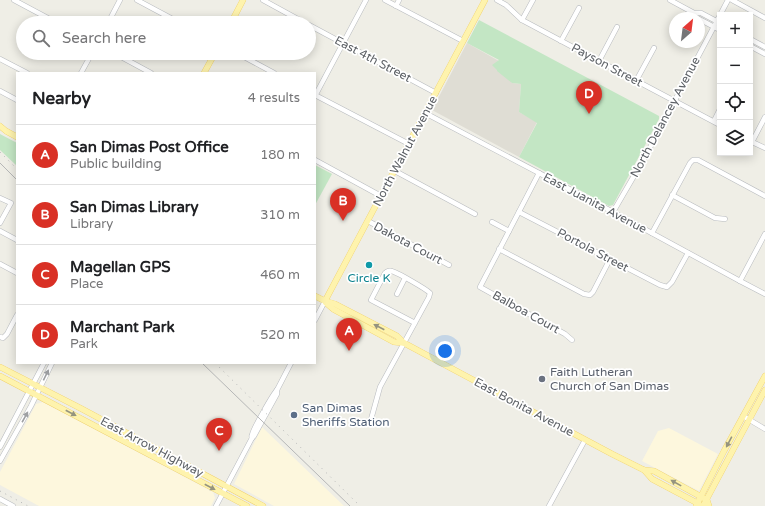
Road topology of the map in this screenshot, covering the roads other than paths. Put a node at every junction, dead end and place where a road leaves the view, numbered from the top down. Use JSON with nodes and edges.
{"nodes":[{"id":1,"x":14,"y":0,"type":"edge"},
{"id":2,"x":120,"y":0,"type":"edge"},
{"id":3,"x":137,"y":0,"type":"edge"},
{"id":4,"x":243,"y":0,"type":"edge"},
{"id":5,"x":262,"y":0,"type":"edge"},
{"id":6,"x":366,"y":0,"type":"edge"},
{"id":7,"x":385,"y":0,"type":"edge"},
{"id":8,"x":399,"y":0,"type":"edge"},
{"id":9,"x":485,"y":0,"type":"edge"},
{"id":10,"x":497,"y":0,"type":"edge"},
{"id":11,"x":533,"y":0,"type":"edge"},
{"id":12,"x":670,"y":0,"type":"edge"},
{"id":13,"x":728,"y":0,"type":"edge"},
{"id":14,"x":732,"y":0,"type":"edge"},
{"id":15,"x":396,"y":6,"type":"junction"},
{"id":16,"x":579,"y":8,"type":"dead end"},
{"id":17,"x":694,"y":12,"type":"edge"},
{"id":18,"x":722,"y":12,"type":"edge"},
{"id":19,"x":44,"y":16,"type":"edge"},
{"id":20,"x":112,"y":16,"type":"edge"},
{"id":21,"x":167,"y":16,"type":"edge"},
{"id":22,"x":235,"y":16,"type":"edge"},
{"id":23,"x":292,"y":16,"type":"edge"},
{"id":24,"x":705,"y":16,"type":"edge"},
{"id":25,"x":765,"y":18,"type":"edge"},
{"id":26,"x":522,"y":20,"type":"junction"},
{"id":27,"x":705,"y":20,"type":"edge"},
{"id":28,"x":717,"y":24,"type":"edge"},
{"id":29,"x":617,"y":27,"type":"dead end"},
{"id":30,"x":316,"y":29,"type":"edge"},
{"id":31,"x":463,"y":41,"type":"junction"},
{"id":32,"x":561,"y":41,"type":"junction"},
{"id":33,"x":753,"y":41,"type":"edge"},
{"id":34,"x":343,"y":43,"type":"junction"},
{"id":35,"x":765,"y":47,"type":"edge"},
{"id":36,"x":654,"y":48,"type":"dead end"},
{"id":37,"x":753,"y":48,"type":"edge"},
{"id":38,"x":765,"y":54,"type":"edge"},
{"id":39,"x":0,"y":59,"type":"edge"},
{"id":40,"x":88,"y":60,"type":"edge"},
{"id":41,"x":127,"y":60,"type":"edge"},
{"id":42,"x":211,"y":60,"type":"edge"},
{"id":43,"x":250,"y":60,"type":"edge"},
{"id":44,"x":599,"y":61,"type":"junction"},
{"id":45,"x":24,"y":72,"type":"edge"},
{"id":46,"x":82,"y":72,"type":"edge"},
{"id":47,"x":149,"y":72,"type":"edge"},
{"id":48,"x":205,"y":72,"type":"edge"},
{"id":49,"x":272,"y":72,"type":"edge"},
{"id":50,"x":636,"y":81,"type":"junction"},
{"id":51,"x":0,"y":91,"type":"edge"},
{"id":52,"x":316,"y":93,"type":"edge"},
{"id":53,"x":436,"y":93,"type":"junction"},
{"id":54,"x":316,"y":96,"type":"edge"},
{"id":55,"x":16,"y":99,"type":"edge"},
{"id":56,"x":674,"y":101,"type":"junction"},
{"id":57,"x":425,"y":113,"type":"junction"},
{"id":58,"x":717,"y":115,"type":"edge"},
{"id":59,"x":765,"y":117,"type":"edge"},
{"id":60,"x":714,"y":121,"type":"junction"},
{"id":61,"x":717,"y":123,"type":"edge"},
{"id":62,"x":0,"y":126,"type":"edge"},
{"id":63,"x":3,"y":131,"type":"edge"},
{"id":64,"x":16,"y":137,"type":"edge"},
{"id":65,"x":753,"y":138,"type":"edge"},
{"id":66,"x":753,"y":142,"type":"edge"},
{"id":67,"x":409,"y":144,"type":"junction"},
{"id":68,"x":765,"y":148,"type":"edge"},
{"id":69,"x":316,"y":161,"type":"edge"},
{"id":70,"x":394,"y":171,"type":"junction"},
{"id":71,"x":539,"y":173,"type":"junction"},
{"id":72,"x":672,"y":195,"type":"junction"},
{"id":73,"x":381,"y":196,"type":"junction"},
{"id":74,"x":765,"y":196,"type":"edge"},
{"id":75,"x":0,"y":198,"type":"edge"},
{"id":76,"x":519,"y":212,"type":"junction"},
{"id":77,"x":613,"y":212,"type":"junction"},
{"id":78,"x":475,"y":214,"type":"dead end"},
{"id":79,"x":725,"y":219,"type":"dead end"},
{"id":80,"x":368,"y":221,"type":"junction"},
{"id":81,"x":492,"y":222,"type":"dead end"},
{"id":82,"x":0,"y":223,"type":"edge"},
{"id":83,"x":0,"y":231,"type":"edge"},
{"id":84,"x":508,"y":231,"type":"junction"},
{"id":85,"x":652,"y":233,"type":"junction"},
{"id":86,"x":765,"y":234,"type":"edge"},
{"id":87,"x":16,"y":239,"type":"edge"},
{"id":88,"x":499,"y":249,"type":"junction"},
{"id":89,"x":688,"y":253,"type":"junction"},
{"id":90,"x":610,"y":259,"type":"junction"},
{"id":91,"x":0,"y":264,"type":"edge"},
{"id":92,"x":449,"y":265,"type":"dead end"},
{"id":93,"x":16,"y":272,"type":"edge"},
{"id":94,"x":405,"y":278,"type":"junction"},
{"id":95,"x":740,"y":281,"type":"junction"},
{"id":96,"x":397,"y":294,"type":"dead end"},
{"id":97,"x":765,"y":294,"type":"edge"},
{"id":98,"x":316,"y":296,"type":"edge"},
{"id":99,"x":325,"y":301,"type":"junction"},
{"id":100,"x":16,"y":317,"type":"edge"},
{"id":101,"x":316,"y":318,"type":"edge"},
{"id":102,"x":415,"y":323,"type":"junction"},
{"id":103,"x":2,"y":337,"type":"edge"},
{"id":104,"x":572,"y":340,"type":"dead end"},
{"id":105,"x":404,"y":343,"type":"junction"},
{"id":106,"x":43,"y":364,"type":"edge"},
{"id":107,"x":52,"y":364,"type":"edge"},
{"id":108,"x":290,"y":364,"type":"edge"},
{"id":109,"x":0,"y":367,"type":"edge"},
{"id":110,"x":0,"y":376,"type":"edge"},
{"id":111,"x":765,"y":376,"type":"edge"},
{"id":112,"x":33,"y":384,"type":"junction"},
{"id":113,"x":40,"y":388,"type":"junction"},
{"id":114,"x":765,"y":390,"type":"edge"},
{"id":115,"x":29,"y":391,"type":"junction"},
{"id":116,"x":36,"y":395,"type":"junction"},
{"id":117,"x":743,"y":416,"type":"junction"},
{"id":118,"x":749,"y":420,"type":"junction"},
{"id":119,"x":370,"y":423,"type":"dead end"},
{"id":120,"x":765,"y":429,"type":"edge"},
{"id":121,"x":585,"y":440,"type":"junction"},
{"id":122,"x":0,"y":447,"type":"edge"},
{"id":123,"x":0,"y":461,"type":"edge"},
{"id":124,"x":644,"y":470,"type":"junction"},
{"id":125,"x":227,"y":486,"type":"junction"},
{"id":126,"x":223,"y":494,"type":"junction"},
{"id":127,"x":700,"y":497,"type":"junction"},
{"id":128,"x":0,"y":499,"type":"edge"},
{"id":129,"x":707,"y":500,"type":"junction"},
{"id":130,"x":696,"y":504,"type":"edge"},
{"id":131,"x":13,"y":506,"type":"edge"},
{"id":132,"x":216,"y":506,"type":"edge"},
{"id":133,"x":247,"y":506,"type":"edge"},
{"id":134,"x":263,"y":506,"type":"edge"},
{"id":135,"x":549,"y":506,"type":"edge"},
{"id":136,"x":703,"y":506,"type":"edge"},
{"id":137,"x":710,"y":506,"type":"edge"}],
"edges":[{"from":1,"to":19,"type":"street"},
{"from":2,"to":20,"type":"street"},
{"from":3,"to":21,"type":"street"},
{"from":4,"to":22,"type":"main road"},
{"from":5,"to":23,"type":"street"},
{"from":6,"to":34,"type":"street"},
{"from":7,"to":15,"type":"street"},
{"from":8,"to":15,"type":"street"},
{"from":9,"to":31,"type":"main road","name":"North Walnut Avenue"},
{"from":10,"to":26,"type":"street","name":"Payson Street"},
{"from":11,"to":26,"type":"street"},
{"from":12,"to":17,"type":"street"},
{"from":13,"to":18,"type":"street","name":"North Delancey Avenue"},
{"from":14,"to":25,"type":"street"},
{"from":15,"to":31,"type":"street"},
{"from":16,"to":32,"type":"street"},
{"from":24,"to":28,"type":"street"},
{"from":26,"to":32,"type":"street","name":"Payson Street"},
{"from":27,"to":28,"type":"street"},
{"from":28,"to":56,"type":"street","name":"North Delancey Avenue"},
{"from":29,"to":44,"type":"street"},
{"from":30,"to":34,"type":"street","name":"East 4th Street"},
{"from":31,"to":53,"type":"main road","name":"North Walnut Avenue"},
{"from":32,"to":44,"type":"street","name":"Payson Street"},
{"from":33,"to":35,"type":"street"},
{"from":34,"to":52,"type":"street"},
{"from":34,"to":53,"type":"street","name":"East 4th Street"},
{"from":36,"to":50,"type":"street"},
{"from":37,"to":38,"type":"street"},
{"from":39,"to":45,"type":"street"},
{"from":40,"to":46,"type":"street"},
{"from":41,"to":47,"type":"street"},
{"from":42,"to":48,"type":"main road"},
{"from":43,"to":49,"type":"street"},
{"from":44,"to":50,"type":"street","name":"Payson Street"},
{"from":50,"to":56,"type":"street","name":"Payson Street"},
{"from":51,"to":55,"type":"street"},
{"from":53,"to":57,"type":"main road","name":"North Walnut Avenue"},
{"from":54,"to":67,"type":"street"},
{"from":56,"to":60,"type":"street","name":"Payson Street"},
{"from":56,"to":77,"type":"street","name":"North Delancey Avenue"},
{"from":57,"to":67,"type":"main road","name":"North Walnut Avenue"},
{"from":57,"to":71,"type":"street","name":"East Juanita Avenue"},
{"from":58,"to":60,"type":"street"},
{"from":59,"to":65,"type":"street"},
{"from":60,"to":61,"type":"street","name":"Payson Street"},
{"from":62,"to":63,"type":"main road"},
{"from":63,"to":64,"type":"main road"},
{"from":66,"to":68,"type":"street"},
{"from":67,"to":70,"type":"main road","name":"North Walnut Avenue"},
{"from":69,"to":73,"type":"street"},
{"from":70,"to":73,"type":"main road","name":"North Walnut Avenue"},
{"from":70,"to":78,"type":"street"},
{"from":71,"to":76,"type":"street"},
{"from":71,"to":77,"type":"street","name":"East Juanita Avenue"},
{"from":72,"to":74,"type":"street"},
{"from":72,"to":79,"type":"street"},
{"from":72,"to":85,"type":"street"},
{"from":73,"to":80,"type":"main road","name":"North Walnut Avenue"},
{"from":75,"to":82,"type":"street"},
{"from":76,"to":84,"type":"street"},
{"from":76,"to":90,"type":"street","name":"Portola Street"},
{"from":77,"to":85,"type":"street","name":"East Juanita Avenue"},
{"from":80,"to":92,"type":"street","name":"Dakota Court"},
{"from":80,"to":99,"type":"main road","name":"North Walnut Avenue"},
{"from":81,"to":84,"type":"street"},
{"from":83,"to":87,"type":"street"},
{"from":84,"to":88,"type":"street"},
{"from":85,"to":89,"type":"street","name":"East Juanita Avenue"},
{"from":86,"to":95,"type":"street"},
{"from":88,"to":90,"type":"street"},
{"from":88,"to":104,"type":"street","name":"Balboa Court"},
{"from":89,"to":90,"type":"street","name":"Portola Street"},
{"from":89,"to":95,"type":"street","name":"East Juanita Avenue"},
{"from":91,"to":93,"type":"street"},
{"from":94,"to":96,"type":"street"},
{"from":94,"to":102,"type":"street"},
{"from":94,"to":102,"type":"street"},
{"from":95,"to":97,"type":"street","name":"East Juanita Avenue"},
{"from":98,"to":99,"type":"main road","name":"East Bonita Avenue"},
{"from":99,"to":101,"type":"street"},
{"from":99,"to":105,"type":"main road","name":"East Bonita Avenue"},
{"from":100,"to":103,"type":"street"},
{"from":102,"to":105,"type":"street"},
{"from":105,"to":119,"type":"street"},
{"from":105,"to":121,"type":"main road","name":"East Bonita Avenue"},
{"from":106,"to":112,"type":"street"},
{"from":113,"to":107,"type":"street","one_way":true},
{"from":108,"to":125,"type":"street"},
{"from":109,"to":112,"type":"main road","name":"East Arrow Highway"},
{"from":110,"to":115,"type":"main road","name":"East Arrow Highway"},
{"from":111,"to":117,"type":"main road"},
{"from":112,"to":113,"type":"main road","name":"East Arrow Highway"},
{"from":112,"to":115,"type":"street"},
{"from":113,"to":116,"type":"street"},
{"from":113,"to":125,"type":"main road","name":"East Arrow Highway"},
{"from":114,"to":118,"type":"main road"},
{"from":115,"to":116,"type":"main road","name":"East Arrow Highway"},
{"from":115,"to":122,"type":"street"},
{"from":123,"to":116,"type":"street","one_way":true},
{"from":116,"to":126,"type":"main road","name":"East Arrow Highway","one_way":true},
{"from":117,"to":118,"type":"street"},
{"from":117,"to":127,"type":"main road","one_way":true},
{"from":118,"to":120,"type":"street"},
{"from":118,"to":129,"type":"main road"},
{"from":121,"to":124,"type":"main road","name":"East Bonita Avenue"},
{"from":121,"to":135,"type":"street"},
{"from":127,"to":124,"type":"main road","name":"East Bonita Avenue","one_way":true},
{"from":124,"to":130,"type":"main road","name":"East Bonita Avenue"},
{"from":125,"to":126,"type":"street"},
{"from":125,"to":134,"type":"main road","name":"East Arrow Highway"},
{"from":126,"to":132,"type":"street"},
{"from":126,"to":133,"type":"main road","name":"East Arrow Highway"},
{"from":127,"to":129,"type":"main road","name":"East Bonita Avenue"},
{"from":127,"to":130,"type":"main road"},
{"from":128,"to":131,"type":"street"},
{"from":129,"to":136,"type":"main road"},
{"from":129,"to":137,"type":"main road","name":"East Bonita Avenue"},
{"from":130,"to":136,"type":"main road","name":"East Bonita Avenue"},
{"from":136,"to":137,"type":"main road","name":"East Bonita Avenue"}]}
